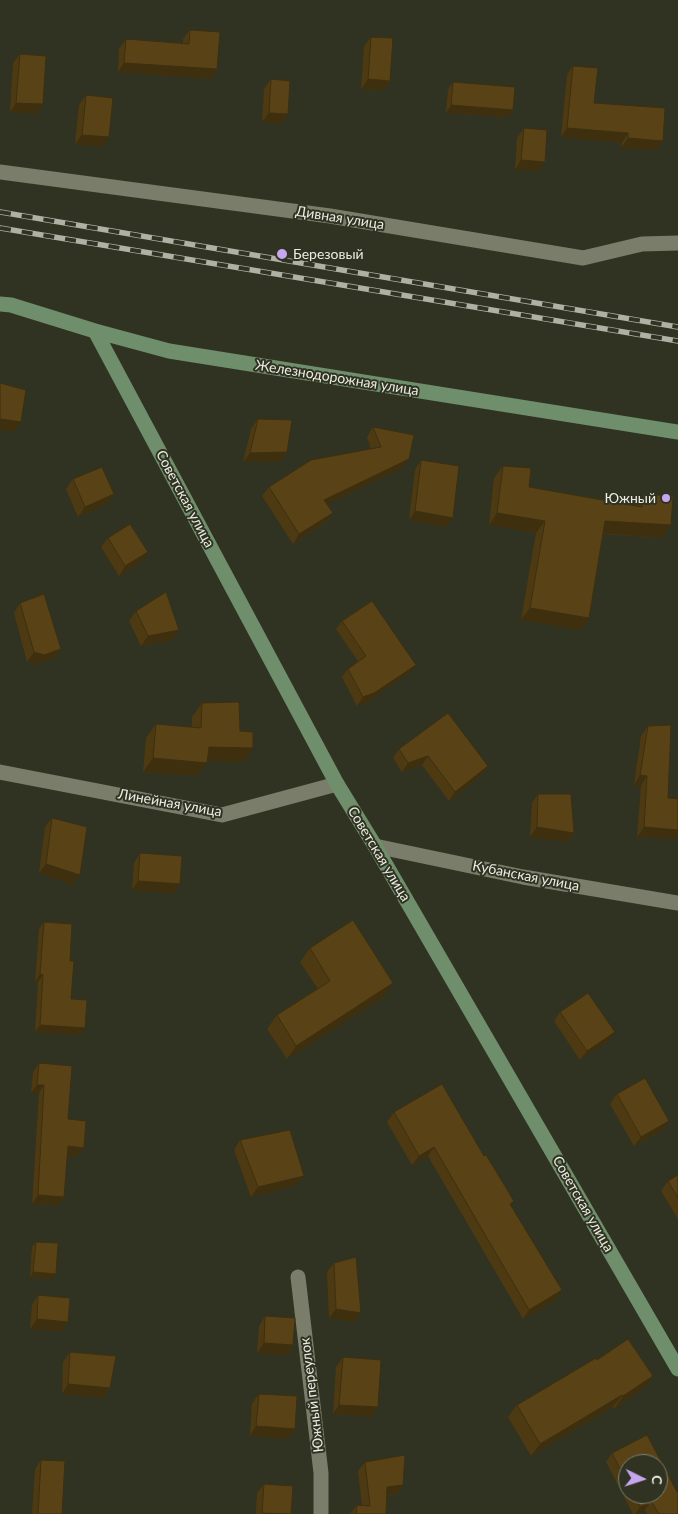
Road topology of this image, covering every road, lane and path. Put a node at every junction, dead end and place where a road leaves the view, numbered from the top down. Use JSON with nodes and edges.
{"nodes":[{"id":1,"x":0,"y":172,"type":"edge"},
{"id":2,"x":678,"y":243,"type":"edge"},
{"id":3,"x":0,"y":304,"type":"edge"},
{"id":4,"x":95,"y":331,"type":"junction"},
{"id":5,"x":678,"y":432,"type":"edge"},
{"id":6,"x":0,"y":772,"type":"edge"},
{"id":7,"x":337,"y":784,"type":"junction"},
{"id":8,"x":375,"y":846,"type":"junction"},
{"id":9,"x":677,"y":905,"type":"edge"},
{"id":10,"x":298,"y":1277,"type":"dead end"},
{"id":11,"x":678,"y":1369,"type":"edge"},
{"id":12,"x":321,"y":1514,"type":"edge"}],
"edges":[{"from":1,"to":2,"type":"street","name":"Дивная улица"},
{"from":3,"to":4,"type":"street","name":"Железнодорожная улица"},
{"from":4,"to":5,"type":"street","name":"Железнодорожная улица"},
{"from":4,"to":7,"type":"street","name":"Советская улица"},
{"from":6,"to":7,"type":"street","name":"Линейная улица"},
{"from":7,"to":8,"type":"street","name":"Советская улица"},
{"from":8,"to":9,"type":"street","name":"Кубанская улица"},
{"from":8,"to":11,"type":"street","name":"Советская улица"},
{"from":10,"to":12,"type":"street","name":"Южный переулок"}]}
